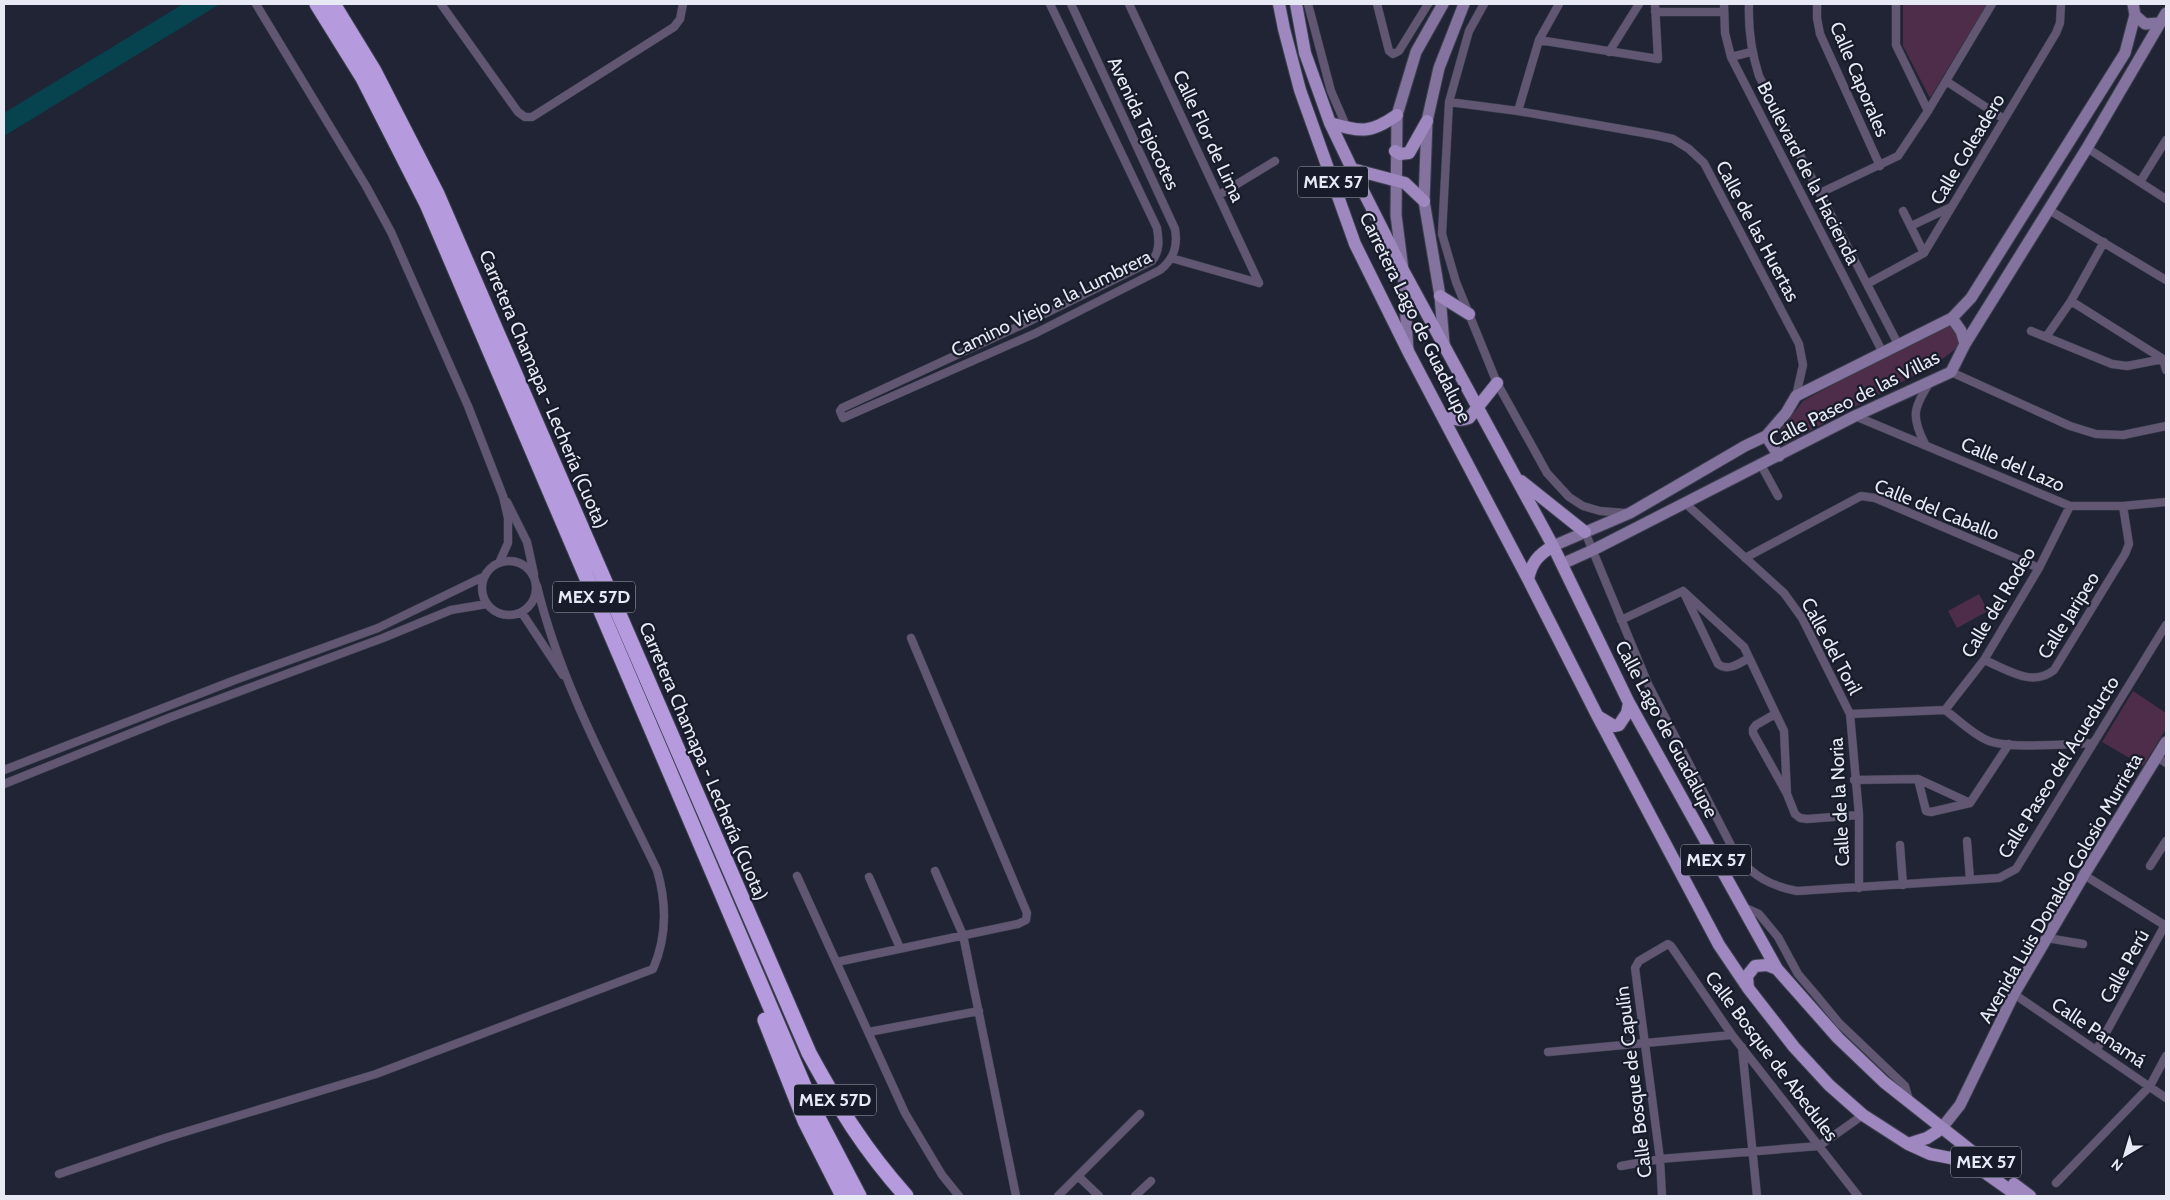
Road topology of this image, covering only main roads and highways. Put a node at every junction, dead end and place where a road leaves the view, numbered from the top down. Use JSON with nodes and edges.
{"nodes":[{"id":1,"x":317,"y":4,"type":"edge"},
{"id":2,"x":333,"y":4,"type":"edge"},
{"id":3,"x":1279,"y":4,"type":"edge"},
{"id":4,"x":1296,"y":4,"type":"edge"},
{"id":5,"x":1397,"y":115,"type":"road end"},
{"id":6,"x":1427,"y":121,"type":"road end"},
{"id":7,"x":1330,"y":123,"type":"junction"},
{"id":8,"x":1395,"y":150,"type":"road end"},
{"id":9,"x":1352,"y":169,"type":"junction"},
{"id":10,"x":1424,"y":201,"type":"road end"},
{"id":11,"x":1440,"y":296,"type":"road end"},
{"id":12,"x":1469,"y":314,"type":"road end"},
{"id":13,"x":1498,"y":383,"type":"road end"},
{"id":14,"x":1478,"y":407,"type":"junction"},
{"id":15,"x":1442,"y":415,"type":"junction"},
{"id":16,"x":1517,"y":478,"type":"junction"},
{"id":17,"x":1585,"y":532,"type":"road end"},
{"id":18,"x":1553,"y":546,"type":"junction"},
{"id":19,"x":1528,"y":579,"type":"junction"},
{"id":20,"x":1629,"y":703,"type":"junction"},
{"id":21,"x":1596,"y":715,"type":"junction"},
{"id":22,"x":729,"y":912,"type":"junction"},
{"id":23,"x":1777,"y":969,"type":"junction"},
{"id":24,"x":1748,"y":988,"type":"junction"},
{"id":25,"x":1941,"y":1129,"type":"junction"},
{"id":26,"x":1908,"y":1144,"type":"junction"},
{"id":27,"x":843,"y":1196,"type":"edge"},
{"id":28,"x":859,"y":1196,"type":"edge"},
{"id":29,"x":906,"y":1196,"type":"edge"},
{"id":30,"x":2018,"y":1196,"type":"edge"},
{"id":31,"x":2030,"y":1196,"type":"edge"}],
"edges":[{"from":1,"to":22,"type":"highway","name":"Carretera Chamapa - Lechería (Cuota)","number":"MEX 57D"},
{"from":2,"to":29,"type":"highway","name":"Carretera Chamapa - Lechería (Cuota)","number":"MEX 57D"},
{"from":3,"to":15,"type":"main road","name":"Carretera Lago de Guadalupe","number":"MEX 57"},
{"from":4,"to":7,"type":"main road","name":"Carretera Lago de Guadalupe","number":"MEX 57"},
{"from":5,"to":7,"type":"main road"},
{"from":6,"to":8,"type":"main road"},
{"from":7,"to":9,"type":"main road","name":"Carretera Lago de Guadalupe","number":"MEX 57"},
{"from":9,"to":10,"type":"main road"},
{"from":9,"to":14,"type":"main road","name":"Carretera Lago de Guadalupe","number":"MEX 57"},
{"from":11,"to":12,"type":"main road"},
{"from":13,"to":14,"type":"main road"},
{"from":14,"to":15,"type":"main road"},
{"from":14,"to":16,"type":"main road","name":"Carretera Lago de Guadalupe","number":"MEX 57"},
{"from":15,"to":19,"type":"main road","name":"Carretera Lago de Guadalupe","number":"MEX 57"},
{"from":16,"to":17,"type":"main road"},
{"from":16,"to":18,"type":"main road","name":"Carretera Lago de Guadalupe","number":"MEX 57"},
{"from":18,"to":19,"type":"main road"},
{"from":18,"to":20,"type":"main road","name":"Calle Lago de Guadalupe","number":"MEX 57"},
{"from":19,"to":21,"type":"main road","number":"MEX 57"},
{"from":20,"to":21,"type":"main road"},
{"from":20,"to":23,"type":"main road","name":"Calle Lago de Guadalupe","number":"MEX 57"},
{"from":21,"to":24,"type":"main road","number":"MEX 57"},
{"from":22,"to":27,"type":"highway"},
{"from":22,"to":28,"type":"highway","name":"Carretera Chamapa - Lechería (Cuota)","number":"MEX 57D"},
{"from":23,"to":24,"type":"main road"},
{"from":23,"to":25,"type":"main road","name":"Calle Lago de Guadalupe","number":"MEX 57"},
{"from":24,"to":26,"type":"main road","number":"MEX 57"},
{"from":25,"to":26,"type":"main road"},
{"from":25,"to":31,"type":"main road","name":"Calle Lago de Guadalupe","number":"MEX 57"},
{"from":26,"to":30,"type":"main road","number":"MEX 57"}]}
